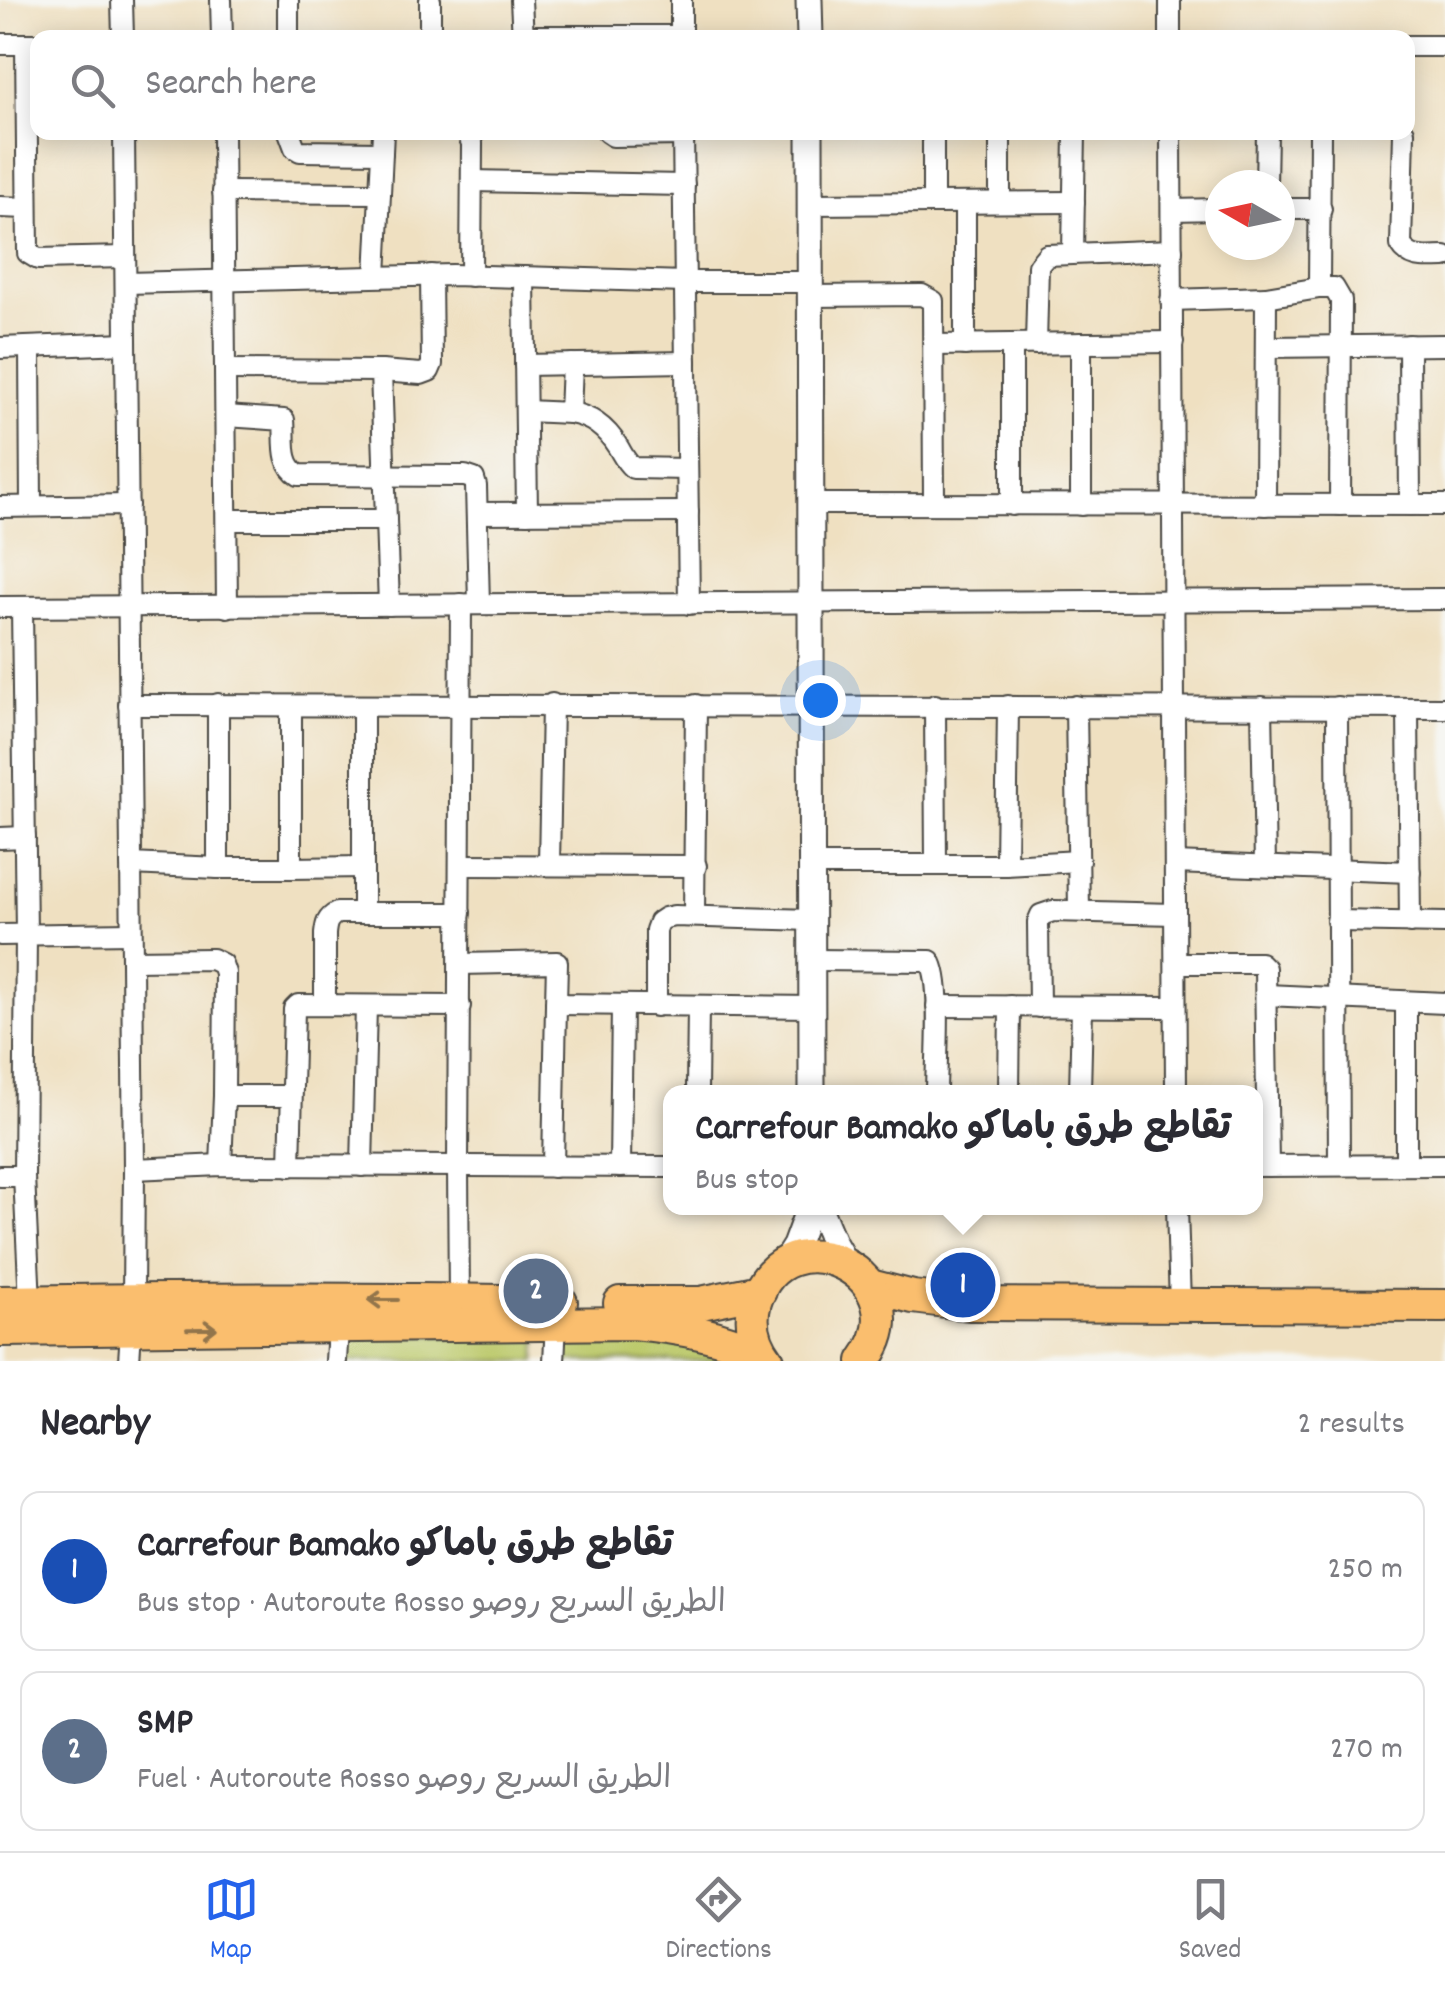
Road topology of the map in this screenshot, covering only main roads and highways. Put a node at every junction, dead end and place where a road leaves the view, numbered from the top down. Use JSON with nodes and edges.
{"nodes":[{"id":1,"x":870,"y":1286,"type":"junction"},
{"id":2,"x":760,"y":1292,"type":"junction"},
{"id":3,"x":15,"y":1302,"type":"edge"},
{"id":4,"x":969,"y":1304,"type":"junction"},
{"id":5,"x":1445,"y":1306,"type":"edge"},
{"id":6,"x":0,"y":1330,"type":"edge"},
{"id":7,"x":131,"y":1330,"type":"edge"},
{"id":8,"x":338,"y":1345,"type":"edge"},
{"id":9,"x":871,"y":1349,"type":"edge"},
{"id":10,"x":765,"y":1358,"type":"edge"}],
"edges":[{"from":1,"to":2,"type":"highway"},
{"from":1,"to":4,"type":"highway"},
{"from":1,"to":9,"type":"highway"},
{"from":2,"to":7,"type":"highway","one_way":true},
{"from":2,"to":10,"type":"highway"},
{"from":3,"to":7,"type":"highway"},
{"from":4,"to":5,"type":"highway"},
{"from":4,"to":9,"type":"highway"},
{"from":6,"to":7,"type":"highway"},
{"from":7,"to":8,"type":"highway","one_way":true},
{"from":8,"to":10,"type":"highway"}]}
